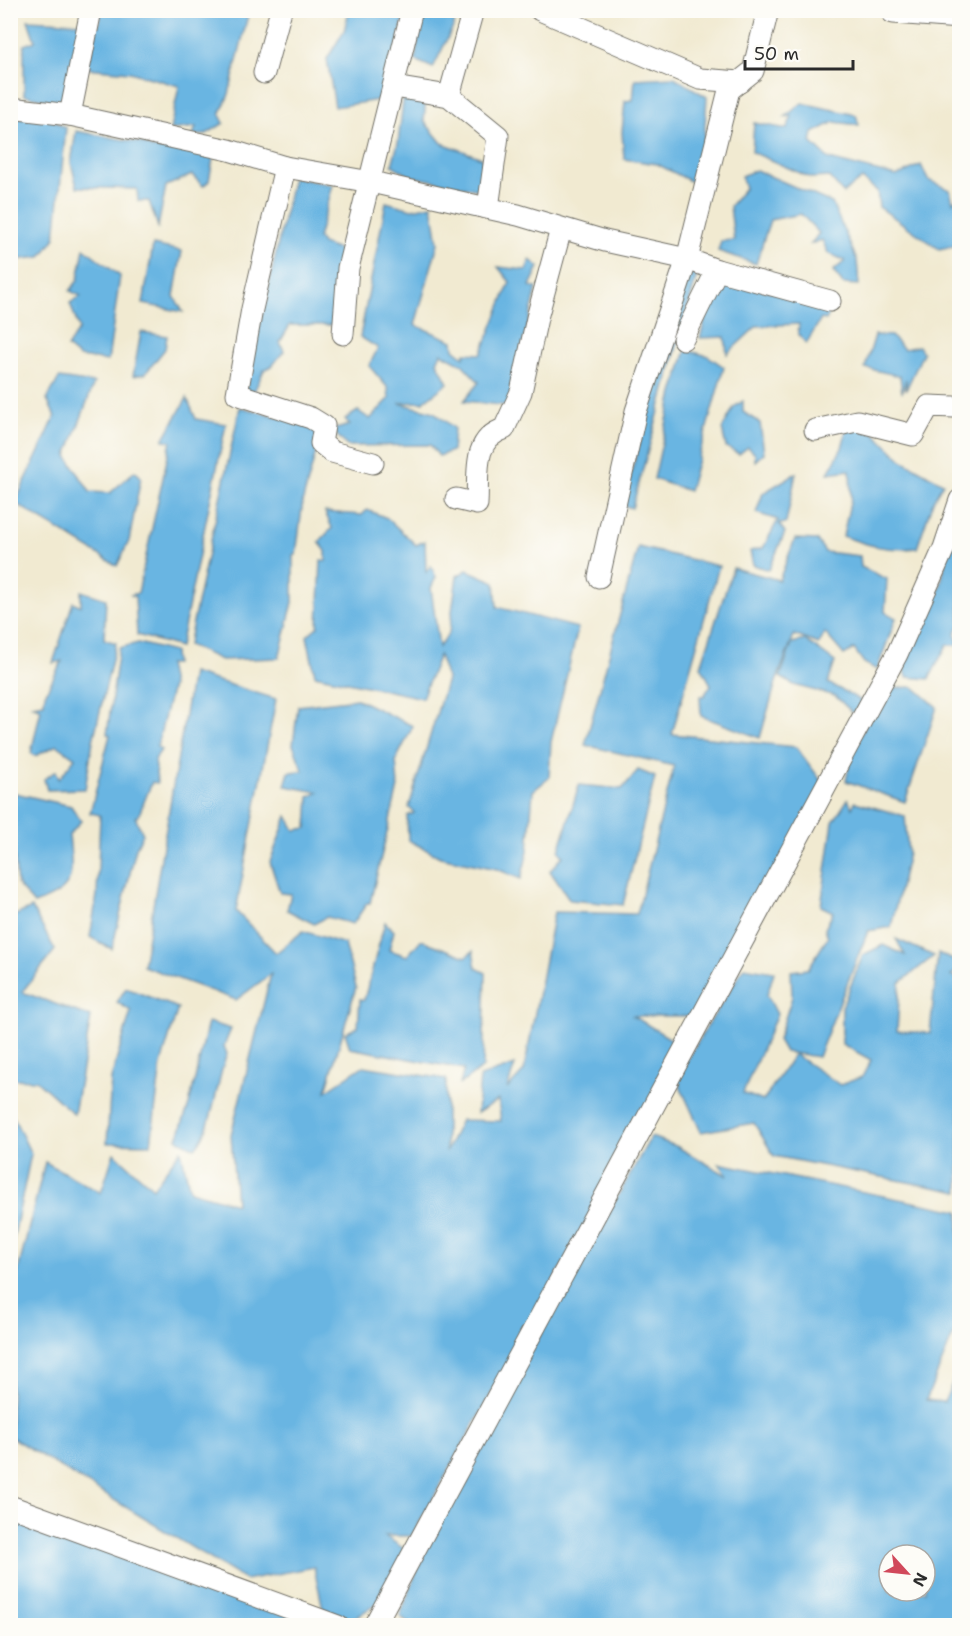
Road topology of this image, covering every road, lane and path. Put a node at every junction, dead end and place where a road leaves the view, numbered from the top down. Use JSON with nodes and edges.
{"nodes":[{"id":1,"x":91,"y":10,"type":"edge"},
{"id":2,"x":281,"y":10,"type":"edge"},
{"id":3,"x":412,"y":10,"type":"edge"},
{"id":4,"x":473,"y":10,"type":"edge"},
{"id":5,"x":540,"y":10,"type":"edge"},
{"id":6,"x":768,"y":10,"type":"edge"},
{"id":7,"x":894,"y":10,"type":"edge"},
{"id":8,"x":960,"y":15,"type":"edge"},
{"id":9,"x":264,"y":72,"type":"dead end"},
{"id":10,"x":740,"y":82,"type":"junction"},
{"id":11,"x":394,"y":87,"type":"junction"},
{"id":12,"x":449,"y":96,"type":"junction"},
{"id":13,"x":10,"y":108,"type":"edge"},
{"id":14,"x":70,"y":115,"type":"junction"},
{"id":15,"x":285,"y":166,"type":"junction"},
{"id":16,"x":371,"y":182,"type":"junction"},
{"id":17,"x":488,"y":208,"type":"junction"},
{"id":18,"x":561,"y":229,"type":"junction"},
{"id":19,"x":687,"y":259,"type":"junction"},
{"id":20,"x":717,"y":270,"type":"junction"},
{"id":21,"x":830,"y":301,"type":"dead end"},
{"id":22,"x":343,"y":334,"type":"dead end"},
{"id":23,"x":683,"y":339,"type":"dead end"},
{"id":24,"x":958,"y":403,"type":"edge"},
{"id":25,"x":815,"y":430,"type":"dead end"},
{"id":26,"x":373,"y":463,"type":"dead end"},
{"id":27,"x":456,"y":499,"type":"dead end"},
{"id":28,"x":960,"y":500,"type":"edge"},
{"id":29,"x":599,"y":577,"type":"dead end"},
{"id":30,"x":10,"y":1506,"type":"edge"},
{"id":31,"x":338,"y":1626,"type":"edge"},
{"id":32,"x":374,"y":1626,"type":"edge"}],
"edges":[{"from":1,"to":14,"type":"street"},
{"from":2,"to":9,"type":"street"},
{"from":3,"to":11,"type":"street"},
{"from":4,"to":12,"type":"street"},
{"from":5,"to":10,"type":"street"},
{"from":6,"to":10,"type":"street"},
{"from":7,"to":8,"type":"main road"},
{"from":10,"to":19,"type":"street"},
{"from":11,"to":12,"type":"street"},
{"from":11,"to":16,"type":"street"},
{"from":12,"to":17,"type":"street"},
{"from":13,"to":14,"type":"street"},
{"from":14,"to":15,"type":"street"},
{"from":15,"to":16,"type":"street"},
{"from":15,"to":26,"type":"street"},
{"from":16,"to":17,"type":"street"},
{"from":16,"to":22,"type":"street"},
{"from":17,"to":18,"type":"street"},
{"from":18,"to":19,"type":"street"},
{"from":18,"to":27,"type":"street"},
{"from":19,"to":20,"type":"street"},
{"from":19,"to":29,"type":"street"},
{"from":20,"to":21,"type":"street"},
{"from":20,"to":23,"type":"street"},
{"from":24,"to":25,"type":"street"},
{"from":28,"to":32,"type":"street"},
{"from":30,"to":31,"type":"street"}]}
